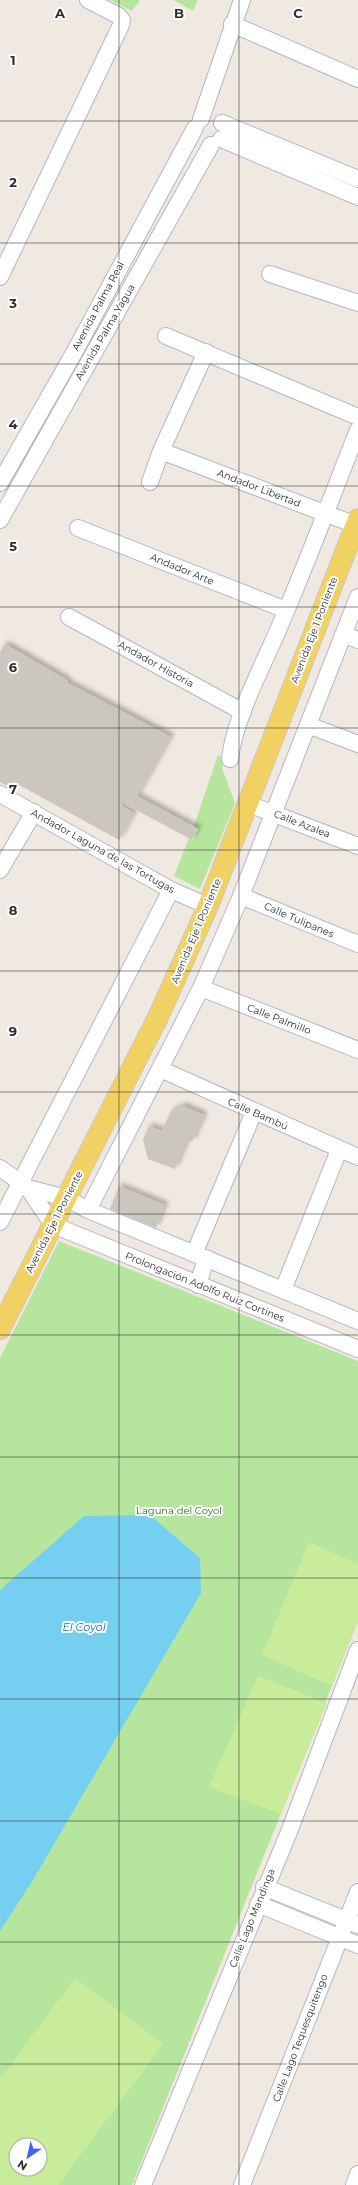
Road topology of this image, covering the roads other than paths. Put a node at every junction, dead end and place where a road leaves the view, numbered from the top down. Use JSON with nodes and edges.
{"nodes":[{"id":1,"x":88,"y":0,"type":"edge"},
{"id":2,"x":242,"y":0,"type":"edge"},
{"id":3,"x":232,"y":24,"type":"junction"},
{"id":4,"x":358,"y":79,"type":"edge"},
{"id":5,"x":198,"y":123,"type":"junction"},
{"id":6,"x":222,"y":123,"type":"junction"},
{"id":7,"x":216,"y":142,"type":"junction"},
{"id":8,"x":358,"y":179,"type":"edge"},
{"id":9,"x":358,"y":197,"type":"edge"},
{"id":10,"x":270,"y":274,"type":"dead end"},
{"id":11,"x":0,"y":277,"type":"edge"},
{"id":12,"x":358,"y":303,"type":"edge"},
{"id":13,"x":166,"y":336,"type":"dead end"},
{"id":14,"x":75,"y":351,"type":"junction"},
{"id":15,"x":206,"y":352,"type":"junction"},
{"id":16,"x":90,"y":358,"type":"junction"},
{"id":17,"x":358,"y":417,"type":"edge"},
{"id":18,"x":358,"y":430,"type":"edge"},
{"id":19,"x":161,"y":451,"type":"junction"},
{"id":20,"x":150,"y":482,"type":"dead end"},
{"id":21,"x":0,"y":483,"type":"edge"},
{"id":22,"x":326,"y":513,"type":"junction"},
{"id":23,"x":0,"y":520,"type":"edge"},
{"id":24,"x":357,"y":522,"type":"edge"},
{"id":25,"x":78,"y":528,"type":"dead end"},
{"id":26,"x":358,"y":597,"type":"edge"},
{"id":27,"x":286,"y":610,"type":"junction"},
{"id":28,"x":69,"y":617,"type":"dead end"},
{"id":29,"x":343,"y":634,"type":"junction"},
{"id":30,"x":358,"y":640,"type":"edge"},
{"id":31,"x":243,"y":712,"type":"junction"},
{"id":32,"x":308,"y":725,"type":"junction"},
{"id":33,"x":358,"y":744,"type":"edge"},
{"id":34,"x":230,"y":759,"type":"dead end"},
{"id":35,"x":0,"y":794,"type":"edge"},
{"id":36,"x":246,"y":803,"type":"junction"},
{"id":37,"x":34,"y":812,"type":"junction"},
{"id":38,"x":272,"y":812,"type":"junction"},
{"id":39,"x":358,"y":846,"type":"edge"},
{"id":40,"x":0,"y":870,"type":"edge"},
{"id":41,"x":171,"y":890,"type":"junction"},
{"id":42,"x":241,"y":896,"type":"junction"},
{"id":43,"x":208,"y":906,"type":"junction"},
{"id":44,"x":358,"y":944,"type":"edge"},
{"id":45,"x":201,"y":988,"type":"junction"},
{"id":46,"x":358,"y":1050,"type":"edge"},
{"id":47,"x":160,"y":1069,"type":"junction"},
{"id":48,"x":254,"y":1112,"type":"junction"},
{"id":49,"x":339,"y":1150,"type":"junction"},
{"id":50,"x":358,"y":1156,"type":"edge"},
{"id":51,"x":0,"y":1168,"type":"edge"},
{"id":52,"x":24,"y":1185,"type":"junction"},
{"id":53,"x":66,"y":1198,"type":"junction"},
{"id":54,"x":88,"y":1210,"type":"junction"},
{"id":55,"x":0,"y":1222,"type":"edge"},
{"id":56,"x":53,"y":1225,"type":"junction"},
{"id":57,"x":200,"y":1256,"type":"junction"},
{"id":58,"x":198,"y":1285,"type":"junction"},
{"id":59,"x":284,"y":1290,"type":"junction"},
{"id":60,"x":341,"y":1314,"type":"junction"},
{"id":61,"x":358,"y":1321,"type":"edge"},
{"id":62,"x":0,"y":1329,"type":"edge"},
{"id":63,"x":332,"y":1338,"type":"junction"},
{"id":64,"x":358,"y":1349,"type":"edge"},
{"id":65,"x":358,"y":1650,"type":"edge"},
{"id":66,"x":264,"y":1887,"type":"junction"},
{"id":67,"x":358,"y":1892,"type":"edge"},
{"id":68,"x":258,"y":1904,"type":"junction"},
{"id":69,"x":352,"y":1923,"type":"edge"},
{"id":70,"x":339,"y":1937,"type":"junction"},
{"id":71,"x":358,"y":1945,"type":"edge"},
{"id":72,"x":358,"y":2174,"type":"edge"},
{"id":73,"x":143,"y":2185,"type":"edge"},
{"id":74,"x":242,"y":2185,"type":"edge"},
{"id":75,"x":354,"y":2185,"type":"edge"}],
"edges":[{"from":1,"to":11,"type":"street"},
{"from":2,"to":3,"type":"street","name":"Avenida Palma Real"},
{"from":3,"to":4,"type":"street"},
{"from":3,"to":5,"type":"street","name":"Avenida Palma Real"},
{"from":5,"to":6,"type":"street"},
{"from":5,"to":7,"type":"street"},
{"from":5,"to":14,"type":"street","name":"Avenida Palma Real"},
{"from":6,"to":7,"type":"street"},
{"from":6,"to":8,"type":"street"},
{"from":7,"to":9,"type":"street"},
{"from":7,"to":16,"type":"street","name":"Avenida Palma Yagua"},
{"from":10,"to":12,"type":"street"},
{"from":13,"to":15,"type":"street"},
{"from":14,"to":16,"type":"street"},
{"from":14,"to":21,"type":"street","name":"Avenida Palma Real"},
{"from":15,"to":17,"type":"street"},
{"from":15,"to":19,"type":"street"},
{"from":16,"to":23,"type":"street","name":"Avenida Palma Yagua"},
{"from":18,"to":22,"type":"street"},
{"from":19,"to":20,"type":"street"},
{"from":19,"to":22,"type":"street","name":"Andador Libertad"},
{"from":22,"to":24,"type":"street","name":"Andador Libertad"},
{"from":22,"to":27,"type":"street"},
{"from":24,"to":36,"type":"main road","name":"Avenida Eje 1 Poniente"},
{"from":25,"to":27,"type":"street","name":"Andador Arte"},
{"from":26,"to":29,"type":"street"},
{"from":27,"to":31,"type":"street"},
{"from":28,"to":31,"type":"street","name":"Andador Historia"},
{"from":29,"to":30,"type":"street"},
{"from":29,"to":32,"type":"street"},
{"from":31,"to":34,"type":"street"},
{"from":32,"to":33,"type":"street"},
{"from":32,"to":38,"type":"street"},
{"from":35,"to":37,"type":"street","name":"Andador Laguna de las Tortugas"},
{"from":36,"to":38,"type":"street","name":"Calle Azalea"},
{"from":36,"to":43,"type":"main road","name":"Avenida Eje 1 Poniente"},
{"from":37,"to":40,"type":"street"},
{"from":37,"to":41,"type":"street","name":"Andador Laguna de las Tortugas"},
{"from":38,"to":39,"type":"street","name":"Calle Azalea"},
{"from":38,"to":42,"type":"street"},
{"from":41,"to":43,"type":"street","name":"Andador Laguna de las Tortugas"},
{"from":41,"to":52,"type":"street"},
{"from":42,"to":44,"type":"street","name":"Calle Tulipanes"},
{"from":42,"to":45,"type":"street"},
{"from":43,"to":53,"type":"main road","name":"Avenida Eje 1 Poniente"},
{"from":45,"to":46,"type":"street","name":"Calle Palmillo"},
{"from":45,"to":47,"type":"street"},
{"from":47,"to":48,"type":"street","name":"Calle Bambú"},
{"from":47,"to":54,"type":"street"},
{"from":48,"to":49,"type":"street","name":"Calle Bambú"},
{"from":48,"to":57,"type":"street"},
{"from":49,"to":50,"type":"street","name":"Calle Bambú"},
{"from":49,"to":59,"type":"street"},
{"from":51,"to":52,"type":"street"},
{"from":52,"to":53,"type":"street"},
{"from":52,"to":55,"type":"street"},
{"from":52,"to":56,"type":"street"},
{"from":53,"to":54,"type":"street"},
{"from":53,"to":56,"type":"main road","name":"Avenida Eje 1 Poniente"},
{"from":54,"to":57,"type":"street"},
{"from":56,"to":58,"type":"street","name":"Prolongación Adolfo Ruiz Cortines"},
{"from":56,"to":62,"type":"main road","name":"Avenida Eje 1 Poniente"},
{"from":57,"to":58,"type":"street"},
{"from":57,"to":59,"type":"street"},
{"from":58,"to":63,"type":"street","name":"Prolongación Adolfo Ruiz Cortines"},
{"from":59,"to":60,"type":"street"},
{"from":60,"to":61,"type":"street"},
{"from":60,"to":63,"type":"street"},
{"from":63,"to":64,"type":"street","name":"Prolongación Adolfo Ruiz Cortines"},
{"from":65,"to":66,"type":"street","name":"Calle Lago Mandinga"},
{"from":66,"to":68,"type":"street","name":"Calle Lago Mandinga"},
{"from":66,"to":69,"type":"street"},
{"from":67,"to":69,"type":"street","name":"Calle Lago Tequesquitengo"},
{"from":68,"to":70,"type":"street"},
{"from":68,"to":73,"type":"street","name":"Calle Lago Mandinga"},
{"from":69,"to":70,"type":"street","name":"Calle Lago Tequesquitengo"},
{"from":70,"to":71,"type":"street"},
{"from":70,"to":74,"type":"street","name":"Calle Lago Tequesquitengo"},
{"from":72,"to":75,"type":"street"}]}
